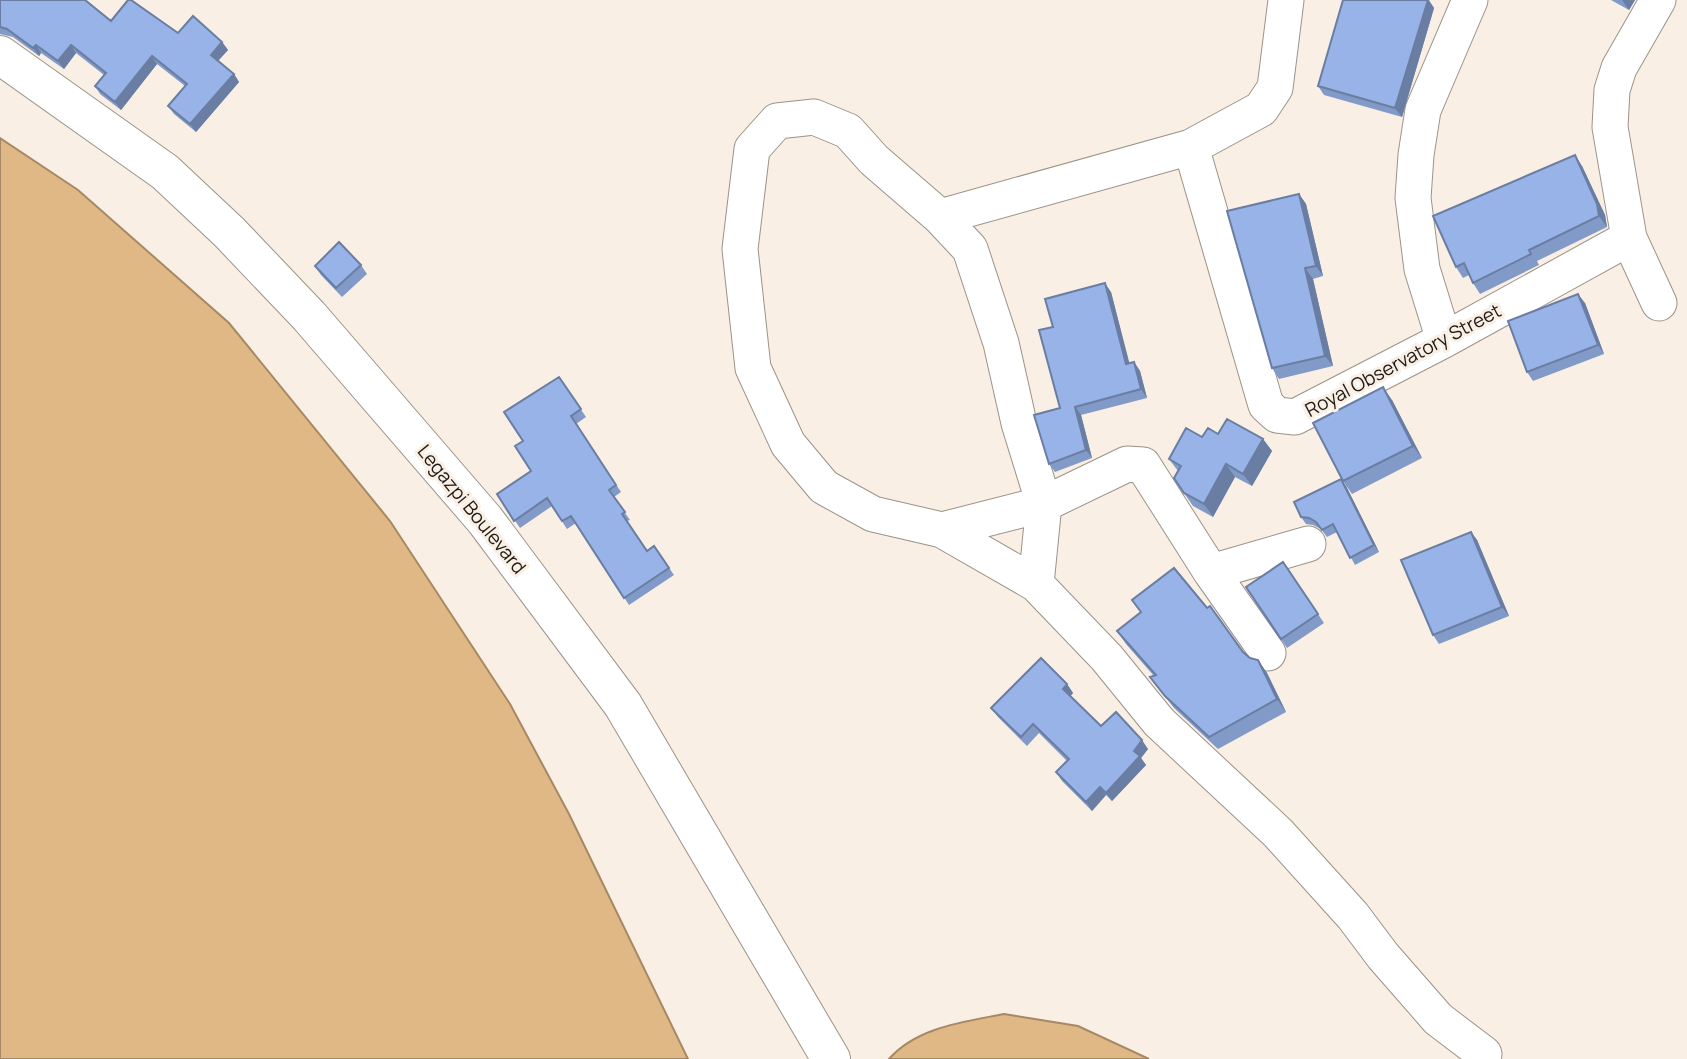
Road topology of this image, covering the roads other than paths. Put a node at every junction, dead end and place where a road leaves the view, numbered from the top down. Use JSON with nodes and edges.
{"nodes":[{"id":1,"x":1286,"y":0,"type":"edge"},
{"id":2,"x":1470,"y":0,"type":"edge"},
{"id":3,"x":1658,"y":0,"type":"edge"},
{"id":4,"x":0,"y":55,"type":"edge"},
{"id":5,"x":1191,"y":147,"type":"junction"},
{"id":6,"x":940,"y":217,"type":"junction"},
{"id":7,"x":1629,"y":238,"type":"junction"},
{"id":8,"x":1659,"y":303,"type":"dead end"},
{"id":9,"x":1444,"y":340,"type":"junction"},
{"id":10,"x":1044,"y":504,"type":"junction"},
{"id":11,"x":942,"y":530,"type":"junction"},
{"id":12,"x":1308,"y":544,"type":"dead end"},
{"id":13,"x":1211,"y":572,"type":"junction"},
{"id":14,"x":1036,"y":584,"type":"junction"},
{"id":15,"x":1268,"y":653,"type":"dead end"},
{"id":16,"x":826,"y":1050,"type":"edge"},
{"id":17,"x":1484,"y":1054,"type":"dead end"}],
"edges":[{"from":1,"to":5,"type":"street"},
{"from":2,"to":9,"type":"street"},
{"from":3,"to":7,"type":"street"},
{"from":4,"to":16,"type":"street","name":"Legazpi Boulevard"},
{"from":5,"to":6,"type":"street"},
{"from":5,"to":9,"type":"street","name":"Royal Observatory Street"},
{"from":6,"to":10,"type":"street"},
{"from":6,"to":11,"type":"street"},
{"from":7,"to":8,"type":"street"},
{"from":7,"to":9,"type":"street","name":"Royal Observatory Street"},
{"from":10,"to":11,"type":"street"},
{"from":10,"to":13,"type":"street"},
{"from":10,"to":14,"type":"street"},
{"from":11,"to":14,"type":"street"},
{"from":12,"to":13,"type":"street"},
{"from":13,"to":15,"type":"street"},
{"from":14,"to":17,"type":"street"}]}
